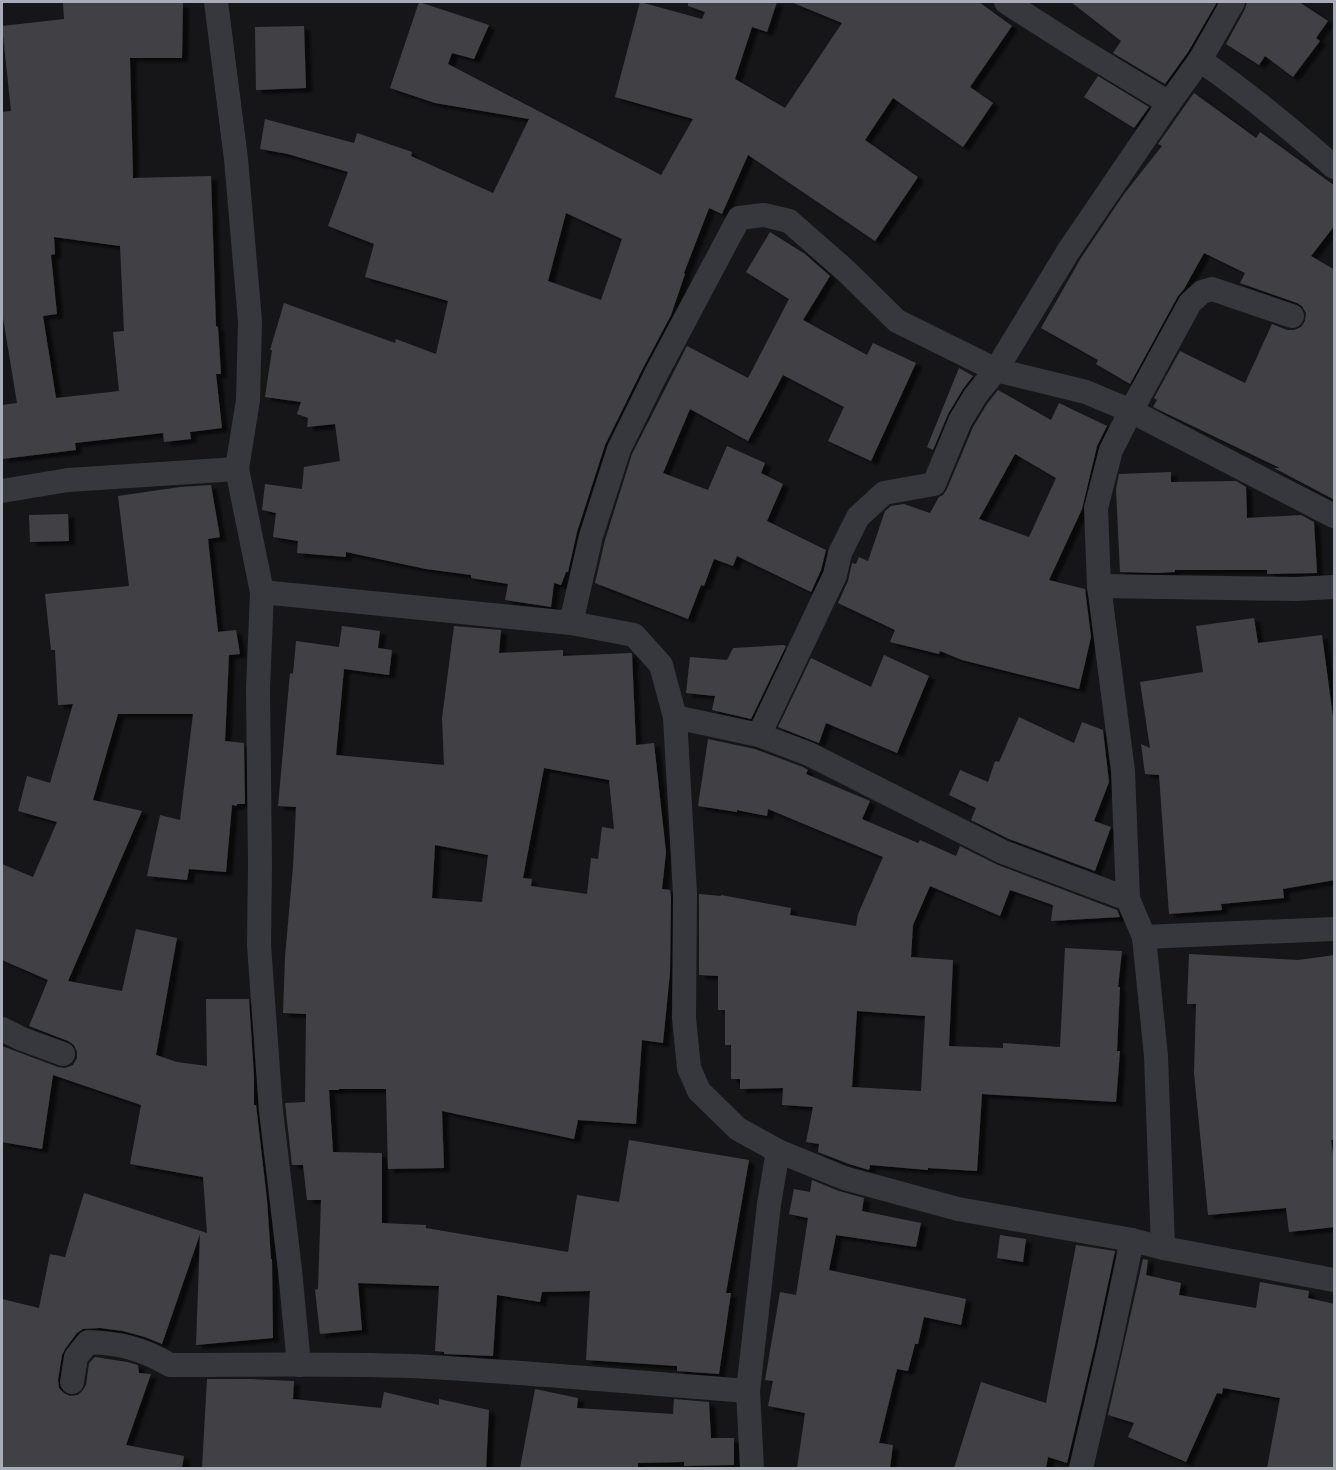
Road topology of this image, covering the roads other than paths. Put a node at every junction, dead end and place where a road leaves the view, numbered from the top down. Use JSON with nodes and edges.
{"nodes":[{"id":1,"x":216,"y":2,"type":"edge"},
{"id":2,"x":1006,"y":2,"type":"edge"},
{"id":3,"x":1233,"y":2,"type":"edge"},
{"id":4,"x":1200,"y":60,"type":"junction"},
{"id":5,"x":1169,"y":103,"type":"junction"},
{"id":6,"x":1335,"y":167,"type":"edge"},
{"id":7,"x":1292,"y":316,"type":"dead end"},
{"id":8,"x":996,"y":370,"type":"junction"},
{"id":9,"x":1131,"y":411,"type":"junction"},
{"id":10,"x":237,"y":469,"type":"junction"},
{"id":11,"x":2,"y":491,"type":"edge"},
{"id":12,"x":1335,"y":516,"type":"edge"},
{"id":13,"x":1099,"y":586,"type":"junction"},
{"id":14,"x":1335,"y":587,"type":"edge"},
{"id":15,"x":262,"y":592,"type":"junction"},
{"id":16,"x":571,"y":623,"type":"junction"},
{"id":17,"x":675,"y":717,"type":"junction"},
{"id":18,"x":759,"y":735,"type":"junction"},
{"id":19,"x":1128,"y":899,"type":"junction"},
{"id":20,"x":1335,"y":929,"type":"edge"},
{"id":21,"x":1144,"y":937,"type":"junction"},
{"id":22,"x":2,"y":1029,"type":"edge"},
{"id":23,"x":63,"y":1054,"type":"dead end"},
{"id":24,"x":778,"y":1151,"type":"junction"},
{"id":25,"x":1132,"y":1240,"type":"junction"},
{"id":26,"x":1163,"y":1248,"type":"junction"},
{"id":27,"x":1335,"y":1281,"type":"edge"},
{"id":28,"x":299,"y":1365,"type":"junction"},
{"id":29,"x":72,"y":1382,"type":"dead end"},
{"id":30,"x":748,"y":1391,"type":"junction"},
{"id":31,"x":752,"y":1468,"type":"edge"},
{"id":32,"x":1080,"y":1468,"type":"edge"}],
"edges":[{"from":1,"to":10,"type":"street"},
{"from":2,"to":5,"type":"street"},
{"from":3,"to":4,"type":"street"},
{"from":4,"to":5,"type":"street"},
{"from":4,"to":6,"type":"street"},
{"from":5,"to":8,"type":"street"},
{"from":7,"to":9,"type":"street"},
{"from":8,"to":9,"type":"street"},
{"from":8,"to":16,"type":"street"},
{"from":8,"to":18,"type":"street"},
{"from":9,"to":12,"type":"street"},
{"from":9,"to":13,"type":"street"},
{"from":10,"to":11,"type":"street"},
{"from":10,"to":15,"type":"street"},
{"from":13,"to":14,"type":"street"},
{"from":13,"to":19,"type":"street"},
{"from":15,"to":16,"type":"street"},
{"from":15,"to":28,"type":"street"},
{"from":16,"to":17,"type":"street"},
{"from":17,"to":18,"type":"street"},
{"from":17,"to":24,"type":"street"},
{"from":18,"to":19,"type":"street"},
{"from":19,"to":21,"type":"street"},
{"from":20,"to":21,"type":"street"},
{"from":21,"to":26,"type":"street"},
{"from":22,"to":23,"type":"street"},
{"from":24,"to":25,"type":"street"},
{"from":24,"to":30,"type":"street"},
{"from":25,"to":26,"type":"street"},
{"from":25,"to":32,"type":"street"},
{"from":26,"to":27,"type":"street"},
{"from":28,"to":29,"type":"street"},
{"from":28,"to":30,"type":"street"},
{"from":30,"to":31,"type":"street"}]}
